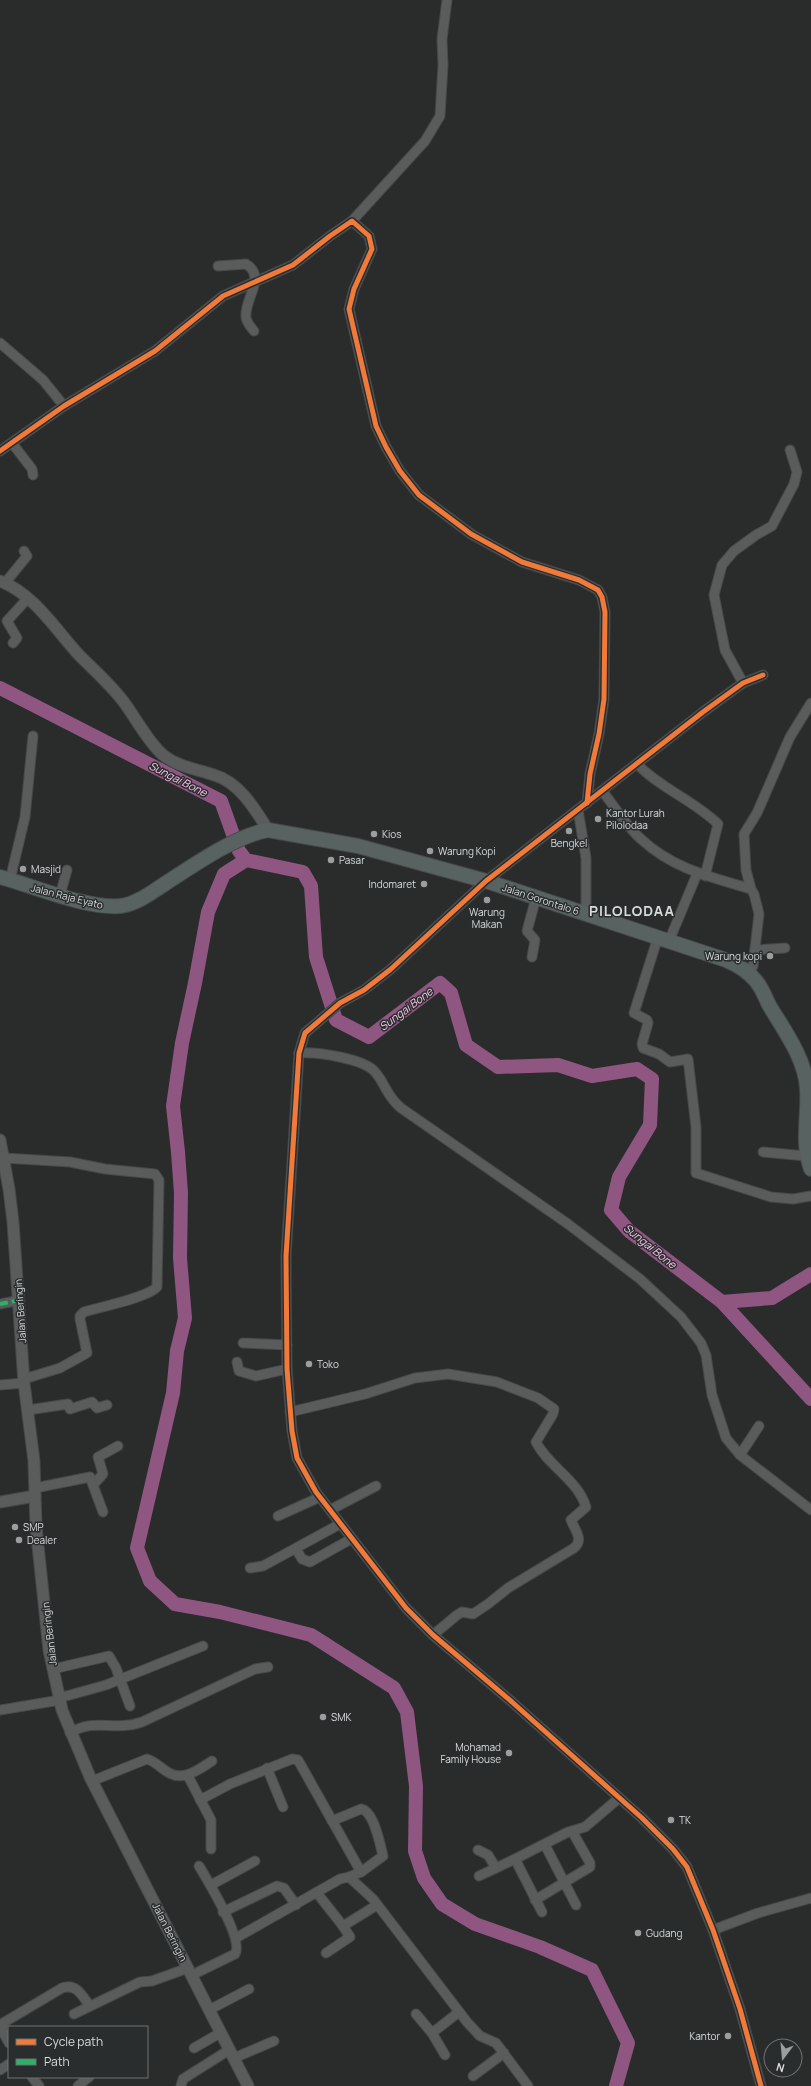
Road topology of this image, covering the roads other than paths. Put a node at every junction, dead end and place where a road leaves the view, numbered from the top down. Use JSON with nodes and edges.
{"nodes":[{"id":1,"x":447,"y":0,"type":"edge"},
{"id":2,"x":352,"y":221,"type":"junction"},
{"id":3,"x":218,"y":266,"type":"dead end"},
{"id":4,"x":255,"y":280,"type":"junction"},
{"id":5,"x":254,"y":331,"type":"dead end"},
{"id":6,"x":0,"y":343,"type":"edge"},
{"id":7,"x":64,"y":406,"type":"junction"},
{"id":8,"x":12,"y":443,"type":"junction"},
{"id":9,"x":790,"y":450,"type":"dead end"},
{"id":10,"x":0,"y":451,"type":"edge"},
{"id":11,"x":33,"y":476,"type":"dead end"},
{"id":12,"x":24,"y":551,"type":"dead end"},
{"id":13,"x":3,"y":582,"type":"edge"},
{"id":14,"x":28,"y":598,"type":"junction"},
{"id":15,"x":13,"y":643,"type":"dead end"},
{"id":16,"x":763,"y":675,"type":"dead end"},
{"id":17,"x":743,"y":683,"type":"junction"},
{"id":18,"x":811,"y":704,"type":"edge"},
{"id":19,"x":34,"y":736,"type":"dead end"},
{"id":20,"x":637,"y":764,"type":"junction"},
{"id":21,"x":602,"y":792,"type":"junction"},
{"id":22,"x":587,"y":803,"type":"junction"},
{"id":23,"x":578,"y":810,"type":"junction"},
{"id":24,"x":264,"y":831,"type":"junction"},
{"id":25,"x":67,"y":870,"type":"dead end"},
{"id":26,"x":701,"y":875,"type":"junction"},
{"id":27,"x":5,"y":878,"type":"edge"},
{"id":28,"x":486,"y":881,"type":"junction"},
{"id":29,"x":751,"y":889,"type":"junction"},
{"id":30,"x":60,"y":895,"type":"junction"},
{"id":31,"x":536,"y":898,"type":"junction"},
{"id":32,"x":586,"y":914,"type":"junction"},
{"id":33,"x":664,"y":939,"type":"junction"},
{"id":34,"x":785,"y":948,"type":"dead end"},
{"id":35,"x":754,"y":950,"type":"junction"},
{"id":36,"x":532,"y":957,"type":"dead end"},
{"id":37,"x":748,"y":974,"type":"junction"},
{"id":38,"x":299,"y":1052,"type":"junction"},
{"id":39,"x":2,"y":1150,"type":"edge"},
{"id":40,"x":763,"y":1152,"type":"dead end"},
{"id":41,"x":806,"y":1156,"type":"junction"},
{"id":42,"x":811,"y":1169,"type":"edge"},
{"id":43,"x":5,"y":1190,"type":"edge"},
{"id":44,"x":811,"y":1196,"type":"edge"},
{"id":45,"x":20,"y":1300,"type":"junction"},
{"id":46,"x":0,"y":1304,"type":"edge"},
{"id":47,"x":243,"y":1343,"type":"dead end"},
{"id":48,"x":287,"y":1345,"type":"junction"},
{"id":49,"x":236,"y":1362,"type":"dead end"},
{"id":50,"x":287,"y":1369,"type":"junction"},
{"id":51,"x":24,"y":1381,"type":"junction"},
{"id":52,"x":0,"y":1385,"type":"edge"},
{"id":53,"x":107,"y":1405,"type":"dead end"},
{"id":54,"x":28,"y":1410,"type":"junction"},
{"id":55,"x":290,"y":1412,"type":"junction"},
{"id":56,"x":759,"y":1426,"type":"dead end"},
{"id":57,"x":118,"y":1446,"type":"dead end"},
{"id":58,"x":740,"y":1455,"type":"junction"},
{"id":59,"x":93,"y":1486,"type":"junction"},
{"id":60,"x":376,"y":1486,"type":"dead end"},
{"id":61,"x":35,"y":1492,"type":"junction"},
{"id":62,"x":320,"y":1497,"type":"junction"},
{"id":63,"x":0,"y":1502,"type":"edge"},
{"id":64,"x":330,"y":1510,"type":"junction"},
{"id":65,"x":811,"y":1510,"type":"edge"},
{"id":66,"x":103,"y":1512,"type":"dead end"},
{"id":67,"x":278,"y":1516,"type":"dead end"},
{"id":68,"x":340,"y":1524,"type":"junction"},
{"id":69,"x":351,"y":1539,"type":"junction"},
{"id":70,"x":296,"y":1549,"type":"junction"},
{"id":71,"x":250,"y":1568,"type":"dead end"},
{"id":72,"x":433,"y":1634,"type":"junction"},
{"id":73,"x":203,"y":1646,"type":"dead end"},
{"id":74,"x":268,"y":1667,"type":"dead end"},
{"id":75,"x":53,"y":1669,"type":"junction"},
{"id":76,"x":120,"y":1680,"type":"junction"},
{"id":77,"x":59,"y":1699,"type":"junction"},
{"id":78,"x":130,"y":1706,"type":"dead end"},
{"id":79,"x":0,"y":1710,"type":"edge"},
{"id":80,"x":70,"y":1733,"type":"junction"},
{"id":81,"x":212,"y":1761,"type":"dead end"},
{"id":82,"x":267,"y":1768,"type":"junction"},
{"id":83,"x":188,"y":1776,"type":"junction"},
{"id":84,"x":92,"y":1781,"type":"junction"},
{"id":85,"x":618,"y":1799,"type":"junction"},
{"id":86,"x":200,"y":1800,"type":"junction"},
{"id":87,"x":283,"y":1807,"type":"dead end"},
{"id":88,"x":332,"y":1821,"type":"junction"},
{"id":89,"x":572,"y":1831,"type":"junction"},
{"id":90,"x":545,"y":1845,"type":"junction"},
{"id":91,"x":211,"y":1849,"type":"dead end"},
{"id":92,"x":478,"y":1850,"type":"dead end"},
{"id":93,"x":515,"y":1859,"type":"junction"},
{"id":94,"x":255,"y":1861,"type":"dead end"},
{"id":95,"x":199,"y":1866,"type":"dead end"},
{"id":96,"x":496,"y":1868,"type":"junction"},
{"id":97,"x":362,"y":1872,"type":"junction"},
{"id":98,"x":479,"y":1876,"type":"dead end"},
{"id":99,"x":349,"y":1877,"type":"junction"},
{"id":100,"x":564,"y":1883,"type":"junction"},
{"id":101,"x":211,"y":1885,"type":"junction"},
{"id":102,"x":317,"y":1893,"type":"junction"},
{"id":103,"x":811,"y":1898,"type":"edge"},
{"id":104,"x":535,"y":1900,"type":"junction"},
{"id":105,"x":296,"y":1905,"type":"junction"},
{"id":106,"x":377,"y":1905,"type":"junction"},
{"id":107,"x":576,"y":1906,"type":"dead end"},
{"id":108,"x":223,"y":1912,"type":"junction"},
{"id":109,"x":542,"y":1912,"type":"dead end"},
{"id":110,"x":343,"y":1926,"type":"junction"},
{"id":111,"x":713,"y":1930,"type":"junction"},
{"id":112,"x":236,"y":1938,"type":"junction"},
{"id":113,"x":326,"y":1953,"type":"dead end"},
{"id":114,"x":190,"y":1972,"type":"junction"},
{"id":115,"x":249,"y":1989,"type":"dead end"},
{"id":116,"x":89,"y":2005,"type":"junction"},
{"id":117,"x":209,"y":2010,"type":"junction"},
{"id":118,"x":459,"y":2012,"type":"junction"},
{"id":119,"x":74,"y":2014,"type":"dead end"},
{"id":120,"x":416,"y":2014,"type":"dead end"},
{"id":121,"x":1,"y":2027,"type":"edge"},
{"id":122,"x":220,"y":2033,"type":"junction"},
{"id":123,"x":432,"y":2034,"type":"junction"},
{"id":124,"x":8,"y":2041,"type":"edge"},
{"id":125,"x":274,"y":2041,"type":"dead end"},
{"id":126,"x":194,"y":2048,"type":"dead end"},
{"id":127,"x":504,"y":2053,"type":"junction"},
{"id":128,"x":231,"y":2054,"type":"junction"},
{"id":129,"x":445,"y":2054,"type":"dead end"},
{"id":130,"x":473,"y":2076,"type":"dead end"},
{"id":131,"x":33,"y":2078,"type":"edge"},
{"id":132,"x":88,"y":2078,"type":"edge"},
{"id":133,"x":526,"y":2085,"type":"edge"},
{"id":134,"x":39,"y":2086,"type":"edge"},
{"id":135,"x":78,"y":2086,"type":"edge"},
{"id":136,"x":181,"y":2086,"type":"edge"},
{"id":137,"x":248,"y":2086,"type":"edge"},
{"id":138,"x":761,"y":2086,"type":"edge"}],
"edges":[{"from":1,"to":2,"type":"street"},
{"from":2,"to":4,"type":"street"},
{"from":2,"to":22,"type":"street"},
{"from":3,"to":4,"type":"street"},
{"from":4,"to":5,"type":"street"},
{"from":4,"to":7,"type":"street"},
{"from":6,"to":7,"type":"street"},
{"from":7,"to":8,"type":"street"},
{"from":8,"to":10,"type":"street"},
{"from":8,"to":11,"type":"street"},
{"from":9,"to":17,"type":"street"},
{"from":12,"to":13,"type":"street"},
{"from":13,"to":14,"type":"street"},
{"from":14,"to":15,"type":"street"},
{"from":14,"to":24,"type":"street"},
{"from":16,"to":17,"type":"street"},
{"from":17,"to":20,"type":"street"},
{"from":18,"to":29,"type":"street"},
{"from":19,"to":27,"type":"street"},
{"from":20,"to":21,"type":"street"},
{"from":20,"to":26,"type":"street"},
{"from":21,"to":22,"type":"street"},
{"from":21,"to":26,"type":"street"},
{"from":22,"to":23,"type":"street"},
{"from":23,"to":28,"type":"street"},
{"from":23,"to":32,"type":"street"},
{"from":24,"to":28,"type":"main road","name":"Jalan Gorontalo 6"},
{"from":24,"to":30,"type":"main road","name":"Jalan Raja Eyato"},
{"from":25,"to":30,"type":"street"},
{"from":26,"to":29,"type":"street"},
{"from":26,"to":33,"type":"street"},
{"from":27,"to":30,"type":"main road","name":"Jalan Raja Eyato"},
{"from":28,"to":31,"type":"main road","name":"Jalan Gorontalo 6"},
{"from":28,"to":38,"type":"street"},
{"from":29,"to":35,"type":"street"},
{"from":31,"to":32,"type":"main road","name":"Jalan Gorontalo 6"},
{"from":31,"to":36,"type":"street"},
{"from":32,"to":33,"type":"main road","name":"Jalan Gorontalo 6"},
{"from":33,"to":37,"type":"main road","name":"Jalan Gorontalo 6"},
{"from":33,"to":44,"type":"street"},
{"from":34,"to":35,"type":"street"},
{"from":35,"to":37,"type":"street"},
{"from":37,"to":41,"type":"main road","name":"Jalan Gorontalo 6"},
{"from":38,"to":48,"type":"street"},
{"from":38,"to":58,"type":"street"},
{"from":39,"to":43,"type":"street","name":"Jalan Beringin"},
{"from":39,"to":51,"type":"street"},
{"from":40,"to":41,"type":"street"},
{"from":41,"to":42,"type":"main road","name":"Jalan Gorontalo 6"},
{"from":43,"to":45,"type":"street","name":"Jalan Beringin"},
{"from":45,"to":46,"type":"street"},
{"from":45,"to":51,"type":"street","name":"Jalan Beringin"},
{"from":47,"to":48,"type":"street"},
{"from":48,"to":50,"type":"street"},
{"from":49,"to":50,"type":"street"},
{"from":50,"to":55,"type":"street"},
{"from":51,"to":52,"type":"street"},
{"from":51,"to":54,"type":"street","name":"Jalan Beringin"},
{"from":53,"to":54,"type":"street"},
{"from":54,"to":61,"type":"street","name":"Jalan Beringin"},
{"from":55,"to":62,"type":"street"},
{"from":55,"to":72,"type":"street"},
{"from":56,"to":58,"type":"street"},
{"from":57,"to":59,"type":"street"},
{"from":58,"to":65,"type":"street"},
{"from":59,"to":61,"type":"street"},
{"from":59,"to":66,"type":"street"},
{"from":60,"to":64,"type":"street"},
{"from":61,"to":63,"type":"street"},
{"from":61,"to":75,"type":"street","name":"Jalan Beringin"},
{"from":62,"to":64,"type":"street"},
{"from":62,"to":67,"type":"street"},
{"from":64,"to":68,"type":"street"},
{"from":68,"to":69,"type":"street"},
{"from":68,"to":70,"type":"street"},
{"from":69,"to":70,"type":"street"},
{"from":69,"to":72,"type":"street"},
{"from":70,"to":71,"type":"street"},
{"from":72,"to":85,"type":"street"},
{"from":73,"to":76,"type":"street"},
{"from":74,"to":80,"type":"street"},
{"from":75,"to":76,"type":"street"},
{"from":75,"to":77,"type":"street","name":"Jalan Beringin"},
{"from":76,"to":77,"type":"street"},
{"from":76,"to":78,"type":"street"},
{"from":77,"to":79,"type":"street"},
{"from":77,"to":80,"type":"street","name":"Jalan Beringin"},
{"from":80,"to":84,"type":"street","name":"Jalan Beringin"},
{"from":81,"to":83,"type":"street"},
{"from":82,"to":86,"type":"street"},
{"from":82,"to":87,"type":"street"},
{"from":82,"to":88,"type":"street"},
{"from":83,"to":84,"type":"street"},
{"from":83,"to":86,"type":"street"},
{"from":84,"to":114,"type":"street","name":"Jalan Beringin"},
{"from":85,"to":89,"type":"street"},
{"from":85,"to":111,"type":"street"},
{"from":86,"to":91,"type":"street"},
{"from":88,"to":97,"type":"street"},
{"from":88,"to":97,"type":"street"},
{"from":89,"to":90,"type":"street"},
{"from":89,"to":100,"type":"street"},
{"from":90,"to":93,"type":"street"},
{"from":90,"to":100,"type":"street"},
{"from":92,"to":96,"type":"street"},
{"from":93,"to":96,"type":"street"},
{"from":93,"to":104,"type":"street"},
{"from":94,"to":101,"type":"street"},
{"from":95,"to":101,"type":"street"},
{"from":96,"to":98,"type":"street"},
{"from":97,"to":99,"type":"street"},
{"from":99,"to":102,"type":"street"},
{"from":99,"to":106,"type":"street"},
{"from":100,"to":104,"type":"street"},
{"from":100,"to":107,"type":"street"},
{"from":101,"to":108,"type":"street"},
{"from":102,"to":105,"type":"street"},
{"from":102,"to":110,"type":"street"},
{"from":103,"to":111,"type":"street"},
{"from":104,"to":109,"type":"street"},
{"from":105,"to":108,"type":"street"},
{"from":105,"to":112,"type":"street"},
{"from":106,"to":110,"type":"street"},
{"from":106,"to":118,"type":"street"},
{"from":108,"to":112,"type":"street"},
{"from":110,"to":113,"type":"street"},
{"from":111,"to":138,"type":"street"},
{"from":112,"to":114,"type":"street"},
{"from":114,"to":116,"type":"street"},
{"from":114,"to":117,"type":"street","name":"Jalan Beringin"},
{"from":115,"to":117,"type":"street"},
{"from":116,"to":119,"type":"street"},
{"from":116,"to":121,"type":"street"},
{"from":117,"to":122,"type":"street","name":"Jalan Beringin"},
{"from":118,"to":123,"type":"street"},
{"from":118,"to":127,"type":"street"},
{"from":120,"to":123,"type":"street"},
{"from":121,"to":124,"type":"street"},
{"from":122,"to":126,"type":"street"},
{"from":122,"to":128,"type":"street","name":"Jalan Beringin"},
{"from":123,"to":129,"type":"street"},
{"from":125,"to":128,"type":"street"},
{"from":127,"to":130,"type":"street"},
{"from":127,"to":133,"type":"street"},
{"from":128,"to":136,"type":"street"},
{"from":128,"to":137,"type":"street","name":"Jalan Beringin"},
{"from":131,"to":134,"type":"street"},
{"from":132,"to":135,"type":"street"}]}
